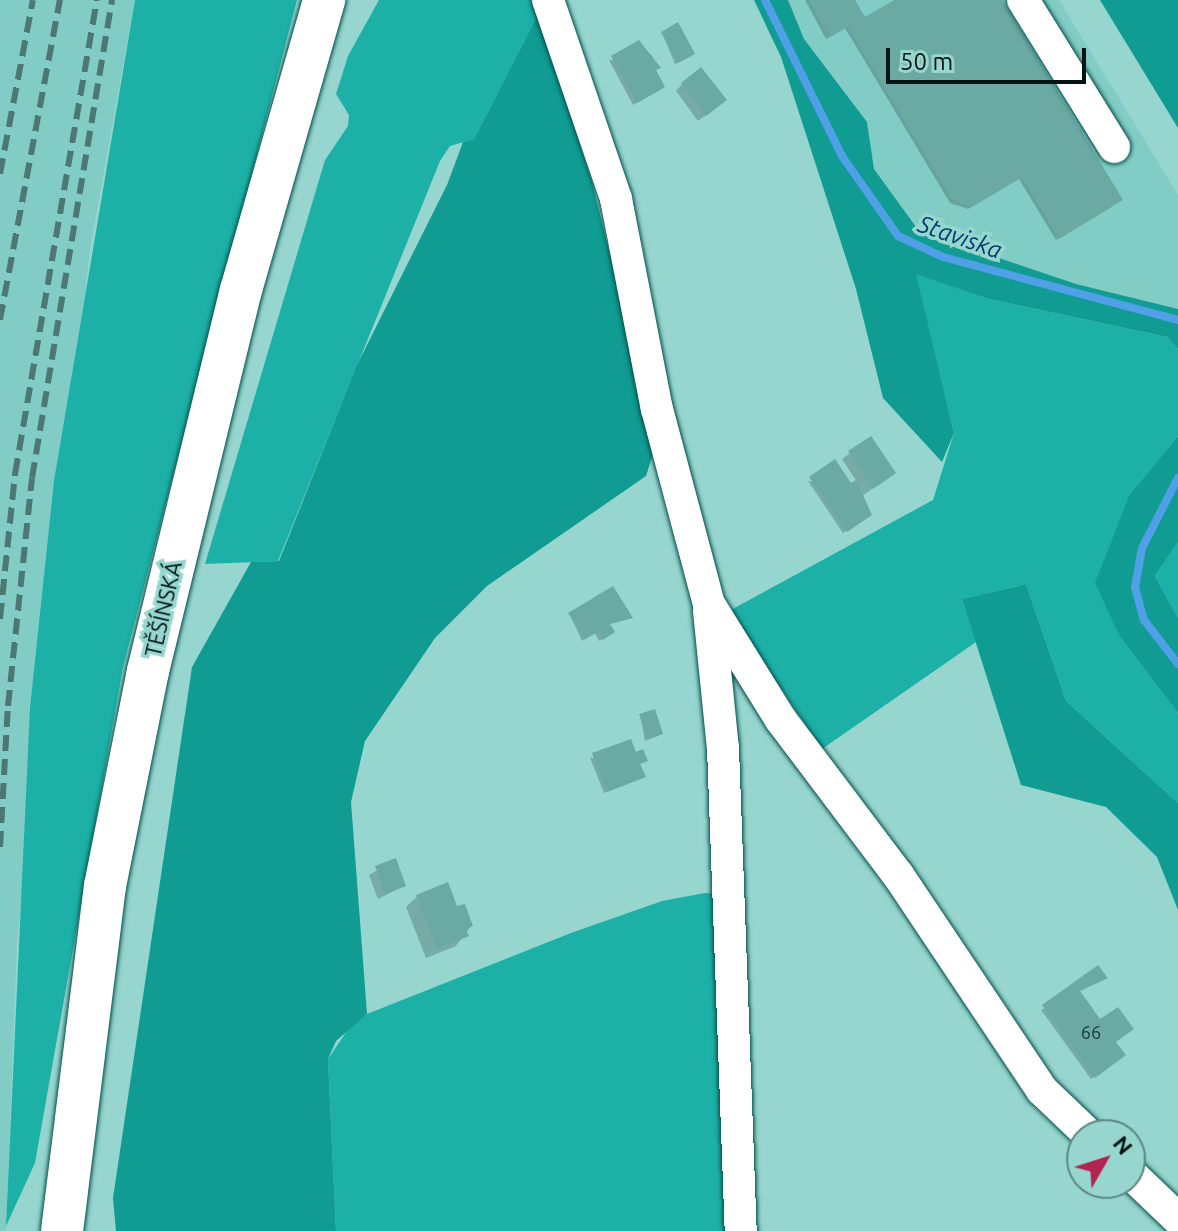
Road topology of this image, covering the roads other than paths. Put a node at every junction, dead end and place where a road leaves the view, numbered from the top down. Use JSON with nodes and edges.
{"nodes":[{"id":1,"x":324,"y":0,"type":"edge"},
{"id":2,"x":548,"y":0,"type":"edge"},
{"id":3,"x":1023,"y":0,"type":"edge"},
{"id":4,"x":1114,"y":147,"type":"dead end"},
{"id":5,"x":709,"y":604,"type":"junction"},
{"id":6,"x":1072,"y":1119,"type":"edge"},
{"id":7,"x":1146,"y":1188,"type":"edge"},
{"id":8,"x":1178,"y":1219,"type":"edge"},
{"id":9,"x":62,"y":1231,"type":"edge"},
{"id":10,"x":741,"y":1231,"type":"edge"}],
"edges":[{"from":1,"to":9,"type":"main road","name":"TĚŠÍNSKÁ"},
{"from":2,"to":5,"type":"street"},
{"from":3,"to":4,"type":"street"},
{"from":5,"to":6,"type":"street"},
{"from":5,"to":10,"type":"street"},
{"from":7,"to":8,"type":"street"}]}
